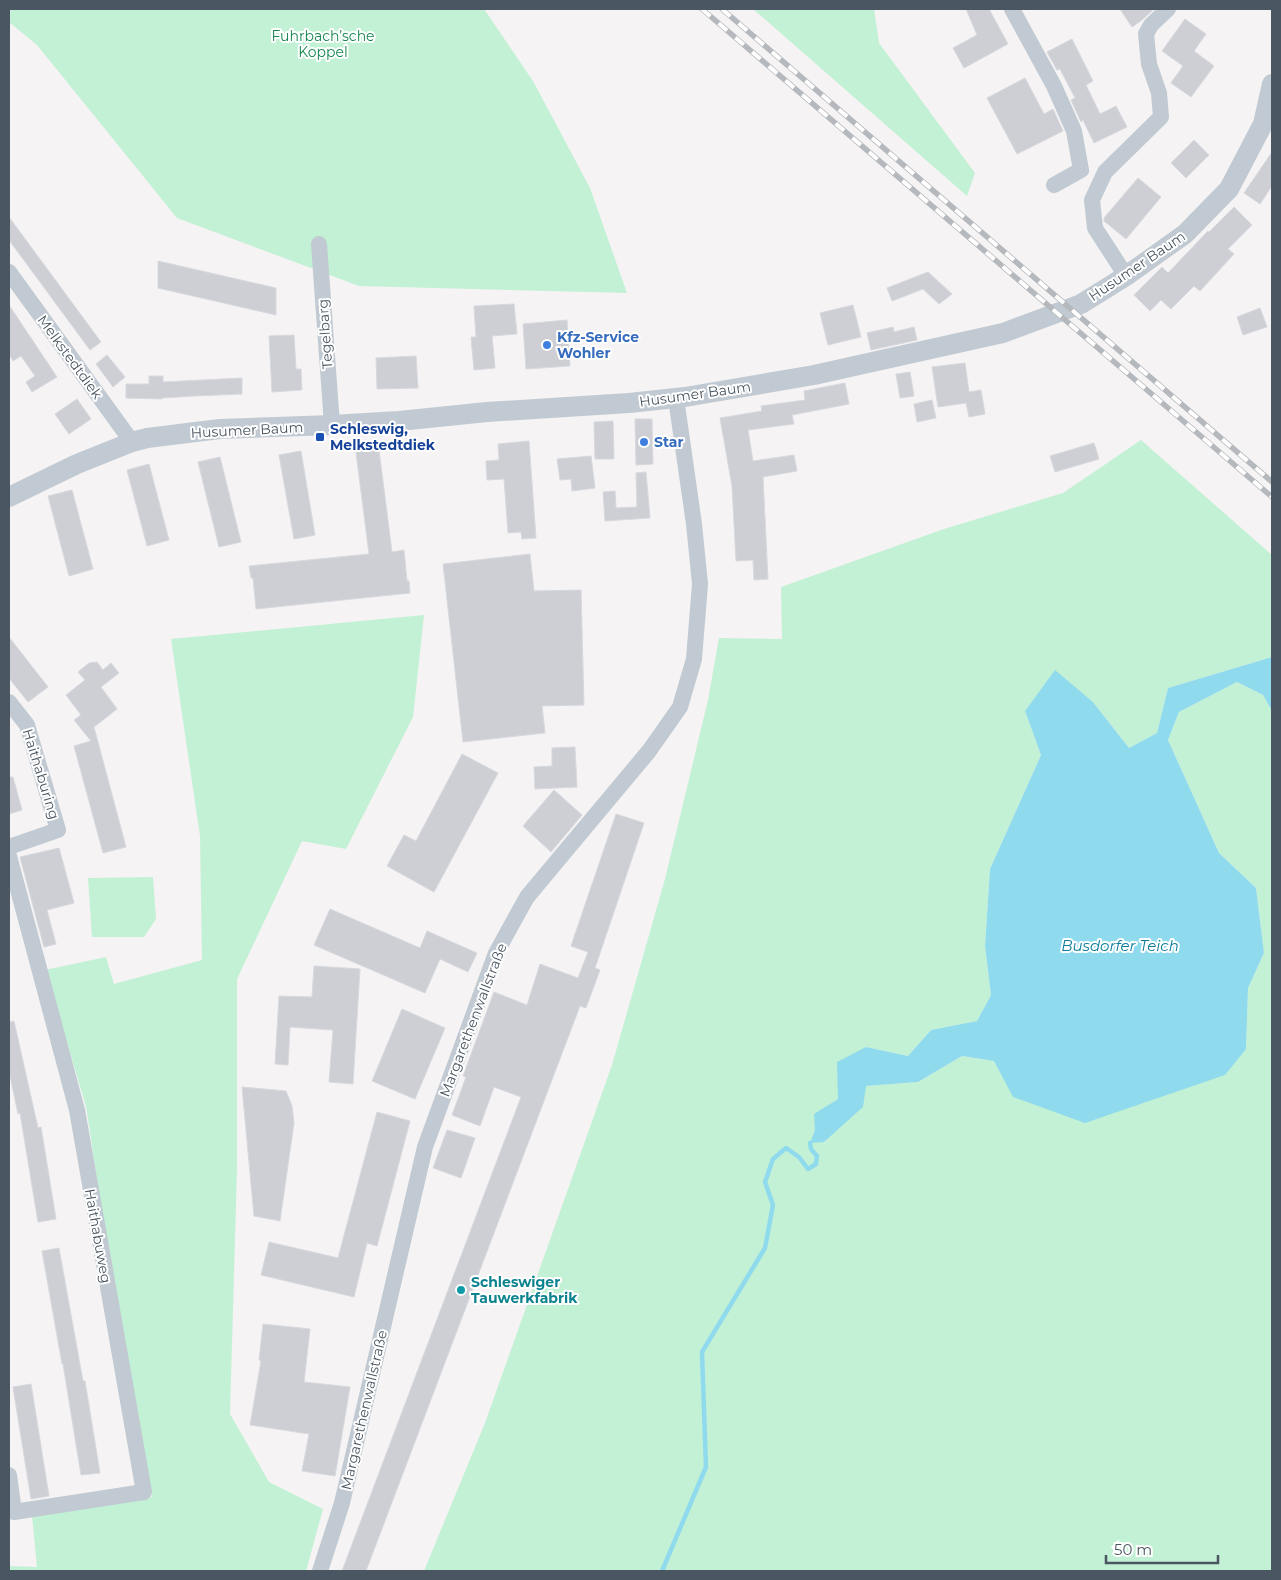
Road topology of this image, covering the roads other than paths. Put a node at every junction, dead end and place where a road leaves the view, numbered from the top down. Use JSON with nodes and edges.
{"nodes":[{"id":1,"x":1012,"y":9,"type":"edge"},
{"id":2,"x":1168,"y":9,"type":"edge"},
{"id":3,"x":1272,"y":84,"type":"edge"},
{"id":4,"x":1054,"y":185,"type":"dead end"},
{"id":5,"x":319,"y":244,"type":"dead end"},
{"id":6,"x":9,"y":272,"type":"edge"},
{"id":7,"x":1126,"y":276,"type":"junction"},
{"id":8,"x":676,"y":398,"type":"junction"},
{"id":9,"x":332,"y":425,"type":"junction"},
{"id":10,"x":132,"y":442,"type":"junction"},
{"id":11,"x":9,"y":496,"type":"edge"},
{"id":12,"x":9,"y":702,"type":"edge"},
{"id":13,"x":9,"y":847,"type":"edge"},
{"id":14,"x":9,"y":856,"type":"edge"},
{"id":15,"x":9,"y":1476,"type":"edge"},
{"id":16,"x":320,"y":1571,"type":"edge"}],
"edges":[{"from":1,"to":4,"type":"street"},
{"from":2,"to":7,"type":"street"},
{"from":3,"to":7,"type":"street","name":"Husumer Baum"},
{"from":5,"to":9,"type":"street","name":"Tegelbarg"},
{"from":6,"to":10,"type":"street","name":"Melkstedtdiek"},
{"from":7,"to":8,"type":"street","name":"Husumer Baum"},
{"from":8,"to":9,"type":"street","name":"Husumer Baum"},
{"from":8,"to":16,"type":"street","name":"Margarethenwallstraße"},
{"from":9,"to":10,"type":"street","name":"Husumer Baum"},
{"from":10,"to":11,"type":"street","name":"Husumer Baum"},
{"from":12,"to":13,"type":"street","name":"Haithaburing"},
{"from":14,"to":15,"type":"street","name":"Haithabuweg"}]}
